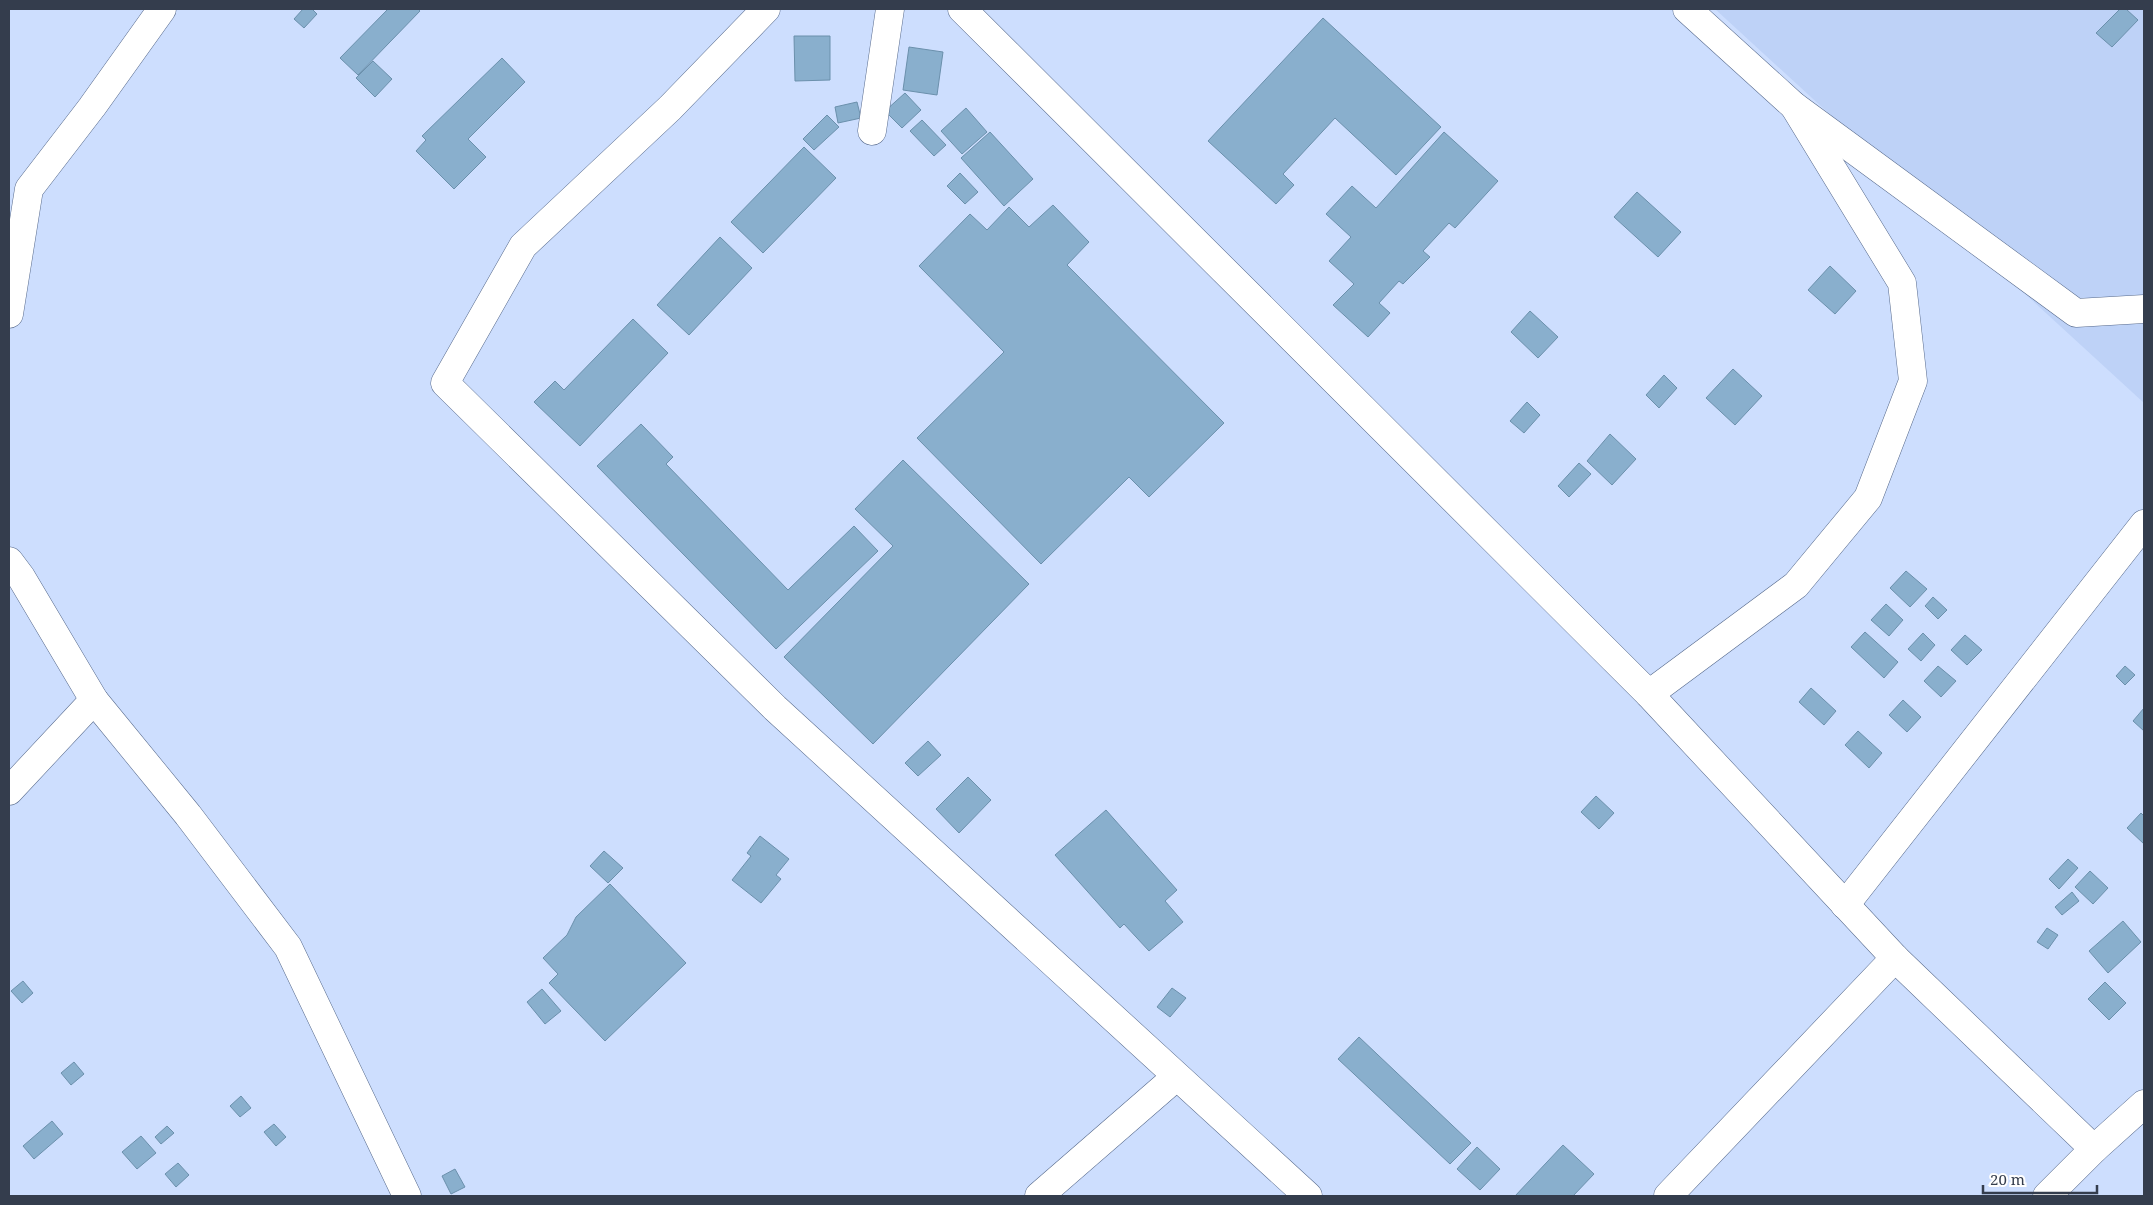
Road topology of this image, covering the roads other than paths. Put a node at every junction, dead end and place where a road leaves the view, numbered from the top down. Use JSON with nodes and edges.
{"nodes":[{"id":1,"x":162,"y":9,"type":"edge"},
{"id":2,"x":766,"y":9,"type":"edge"},
{"id":3,"x":890,"y":9,"type":"edge"},
{"id":4,"x":962,"y":9,"type":"edge"},
{"id":5,"x":1687,"y":9,"type":"edge"},
{"id":6,"x":1794,"y":106,"type":"junction"},
{"id":7,"x":872,"y":131,"type":"dead end"},
{"id":8,"x":2144,"y":309,"type":"edge"},
{"id":9,"x":9,"y":314,"type":"edge"},
{"id":10,"x":2144,"y":524,"type":"edge"},
{"id":11,"x":9,"y":561,"type":"edge"},
{"id":12,"x":1648,"y":694,"type":"junction"},
{"id":13,"x":94,"y":700,"type":"junction"},
{"id":14,"x":9,"y":791,"type":"edge"},
{"id":15,"x":1845,"y":905,"type":"junction"},
{"id":16,"x":1894,"y":958,"type":"junction"},
{"id":17,"x":1176,"y":1077,"type":"junction"},
{"id":18,"x":2144,"y":1104,"type":"edge"},
{"id":19,"x":2094,"y":1149,"type":"junction"},
{"id":20,"x":407,"y":1196,"type":"edge"},
{"id":21,"x":1039,"y":1196,"type":"edge"},
{"id":22,"x":1308,"y":1196,"type":"edge"},
{"id":23,"x":1668,"y":1196,"type":"edge"},
{"id":24,"x":2046,"y":1196,"type":"edge"}],
"edges":[{"from":1,"to":9,"type":"street"},
{"from":2,"to":17,"type":"street"},
{"from":3,"to":7,"type":"street"},
{"from":4,"to":12,"type":"street"},
{"from":5,"to":6,"type":"street"},
{"from":6,"to":8,"type":"street"},
{"from":6,"to":12,"type":"street"},
{"from":10,"to":15,"type":"street"},
{"from":11,"to":13,"type":"street"},
{"from":12,"to":15,"type":"street"},
{"from":13,"to":14,"type":"street"},
{"from":13,"to":20,"type":"street"},
{"from":15,"to":16,"type":"street"},
{"from":16,"to":19,"type":"street"},
{"from":16,"to":23,"type":"street"},
{"from":17,"to":21,"type":"street"},
{"from":17,"to":22,"type":"street"},
{"from":18,"to":19,"type":"street"},
{"from":19,"to":24,"type":"street"}]}
